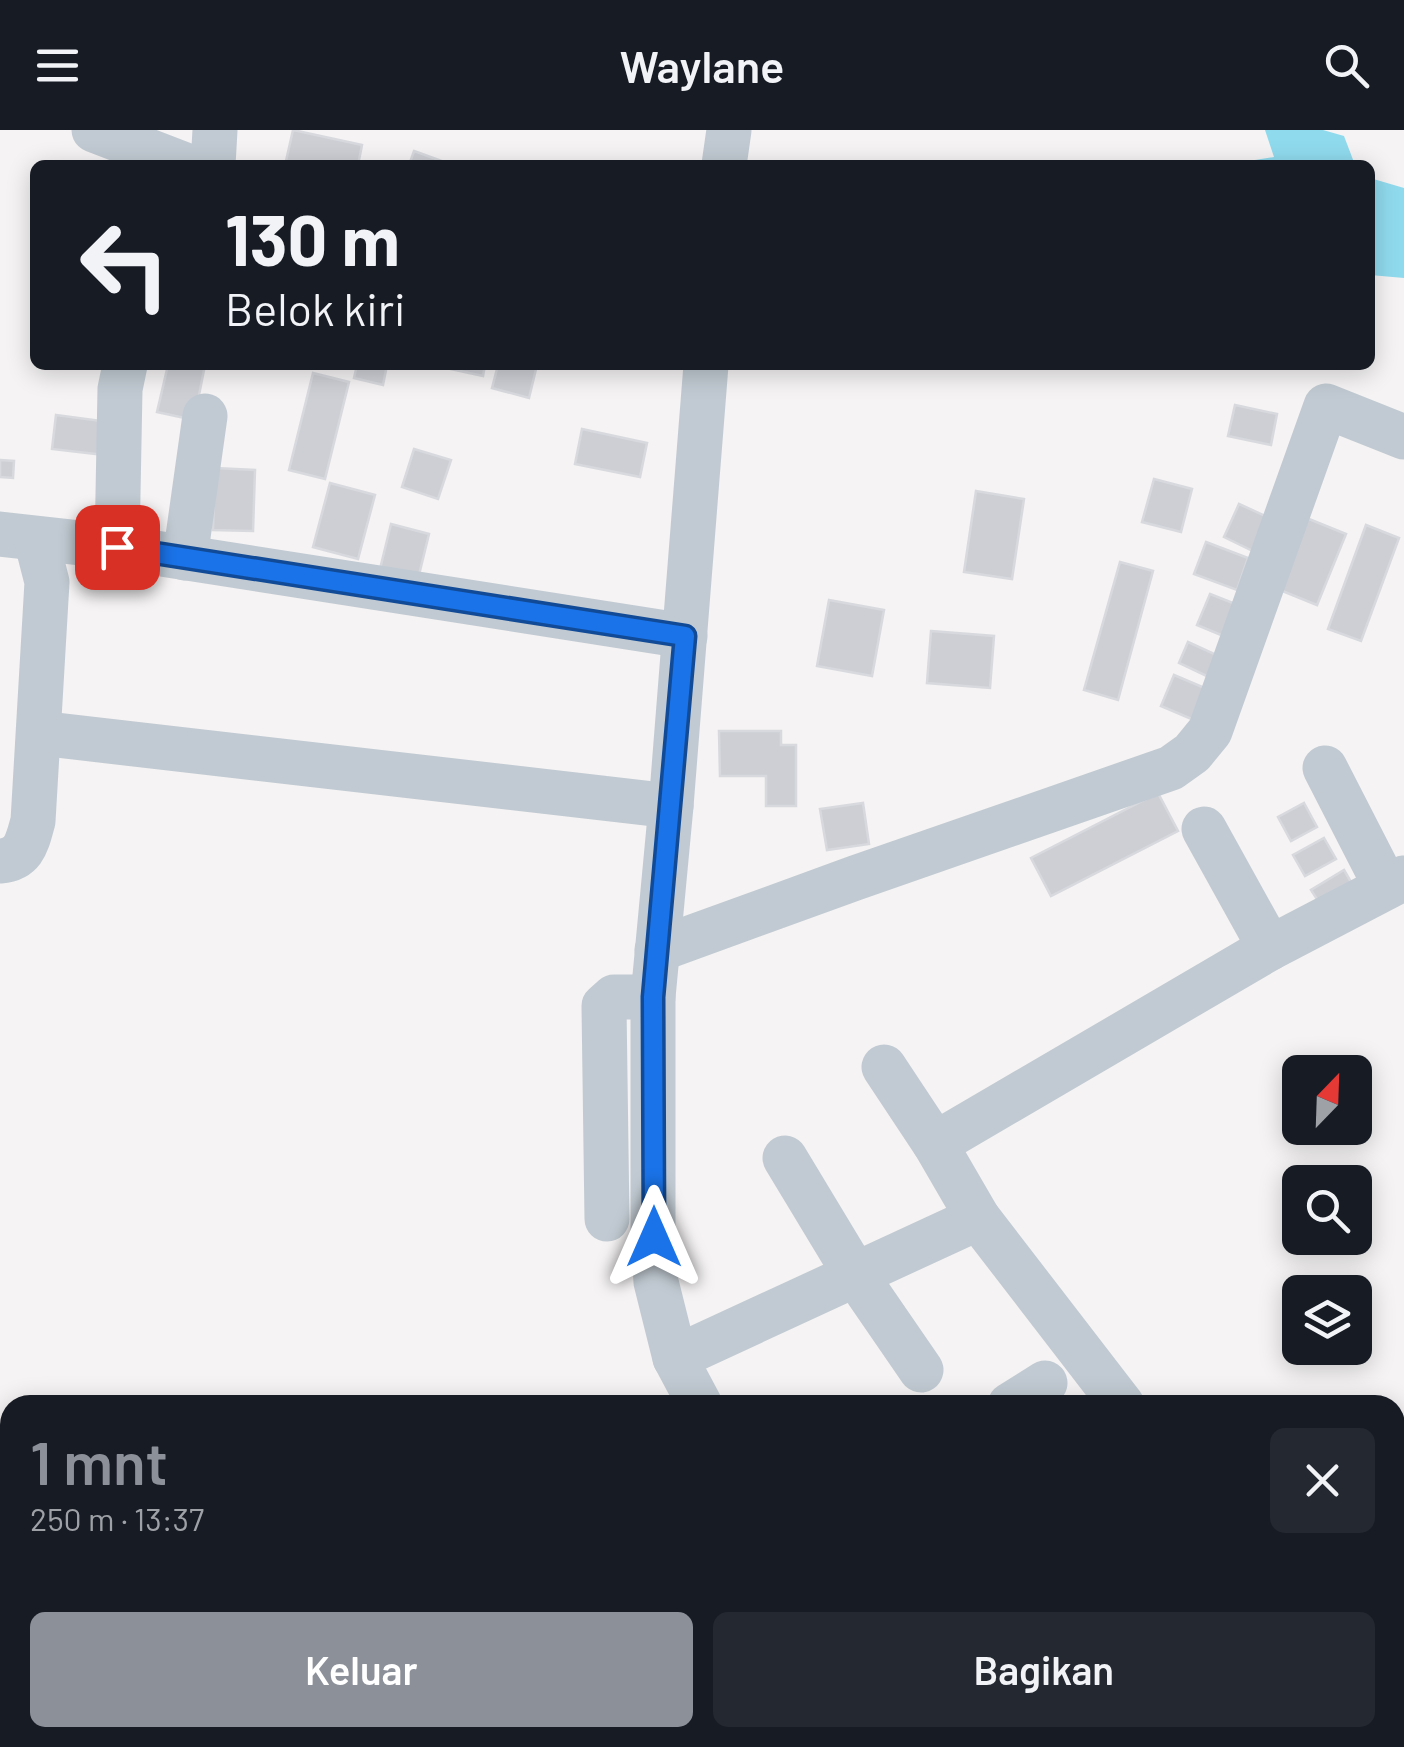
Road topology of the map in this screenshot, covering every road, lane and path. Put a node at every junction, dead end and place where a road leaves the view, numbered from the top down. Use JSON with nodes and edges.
{"nodes":[{"id":1,"x":94,"y":130,"type":"edge"},
{"id":2,"x":215,"y":130,"type":"edge"},
{"id":3,"x":729,"y":130,"type":"edge"},
{"id":4,"x":167,"y":160,"type":"edge"},
{"id":5,"x":213,"y":160,"type":"edge"},
{"id":6,"x":725,"y":160,"type":"edge"},
{"id":7,"x":124,"y":370,"type":"edge"},
{"id":8,"x":695,"y":370,"type":"edge"},
{"id":9,"x":204,"y":416,"type":"dead end"},
{"id":10,"x":1404,"y":438,"type":"edge"},
{"id":11,"x":18,"y":536,"type":"edge"},
{"id":12,"x":117,"y":547,"type":"junction"},
{"id":13,"x":185,"y":558,"type":"junction"},
{"id":14,"x":685,"y":636,"type":"junction"},
{"id":15,"x":40,"y":734,"type":"junction"},
{"id":16,"x":1326,"y":768,"type":"dead end"},
{"id":17,"x":672,"y":806,"type":"junction"},
{"id":18,"x":1204,"y":829,"type":"dead end"},
{"id":19,"x":0,"y":861,"type":"edge"},
{"id":20,"x":1395,"y":882,"type":"edge"},
{"id":21,"x":1270,"y":948,"type":"junction"},
{"id":22,"x":657,"y":950,"type":"junction"},
{"id":23,"x":653,"y":997,"type":"junction"},
{"id":24,"x":884,"y":1066,"type":"dead end"},
{"id":25,"x":935,"y":1144,"type":"junction"},
{"id":26,"x":785,"y":1158,"type":"dead end"},
{"id":27,"x":978,"y":1218,"type":"junction"},
{"id":28,"x":606,"y":1219,"type":"dead end"},
{"id":29,"x":855,"y":1274,"type":"junction"},
{"id":30,"x":676,"y":1358,"type":"junction"},
{"id":31,"x":920,"y":1370,"type":"dead end"},
{"id":32,"x":695,"y":1395,"type":"edge"},
{"id":33,"x":1114,"y":1395,"type":"edge"}],
"edges":[{"from":1,"to":4,"type":"street"},
{"from":2,"to":5,"type":"street"},
{"from":3,"to":6,"type":"street"},
{"from":7,"to":12,"type":"street"},
{"from":8,"to":14,"type":"street"},
{"from":9,"to":13,"type":"street"},
{"from":10,"to":22,"type":"street"},
{"from":11,"to":12,"type":"street"},
{"from":11,"to":15,"type":"street"},
{"from":12,"to":13,"type":"street"},
{"from":13,"to":14,"type":"street"},
{"from":14,"to":17,"type":"street"},
{"from":15,"to":17,"type":"street"},
{"from":15,"to":19,"type":"street"},
{"from":16,"to":20,"type":"street"},
{"from":17,"to":22,"type":"street"},
{"from":18,"to":21,"type":"street"},
{"from":20,"to":21,"type":"street"},
{"from":21,"to":25,"type":"street"},
{"from":22,"to":23,"type":"street"},
{"from":23,"to":28,"type":"street"},
{"from":23,"to":30,"type":"street"},
{"from":24,"to":25,"type":"street"},
{"from":25,"to":27,"type":"street"},
{"from":26,"to":29,"type":"street"},
{"from":27,"to":29,"type":"street"},
{"from":27,"to":33,"type":"street"},
{"from":29,"to":30,"type":"street"},
{"from":29,"to":31,"type":"street"},
{"from":30,"to":32,"type":"street"}]}
